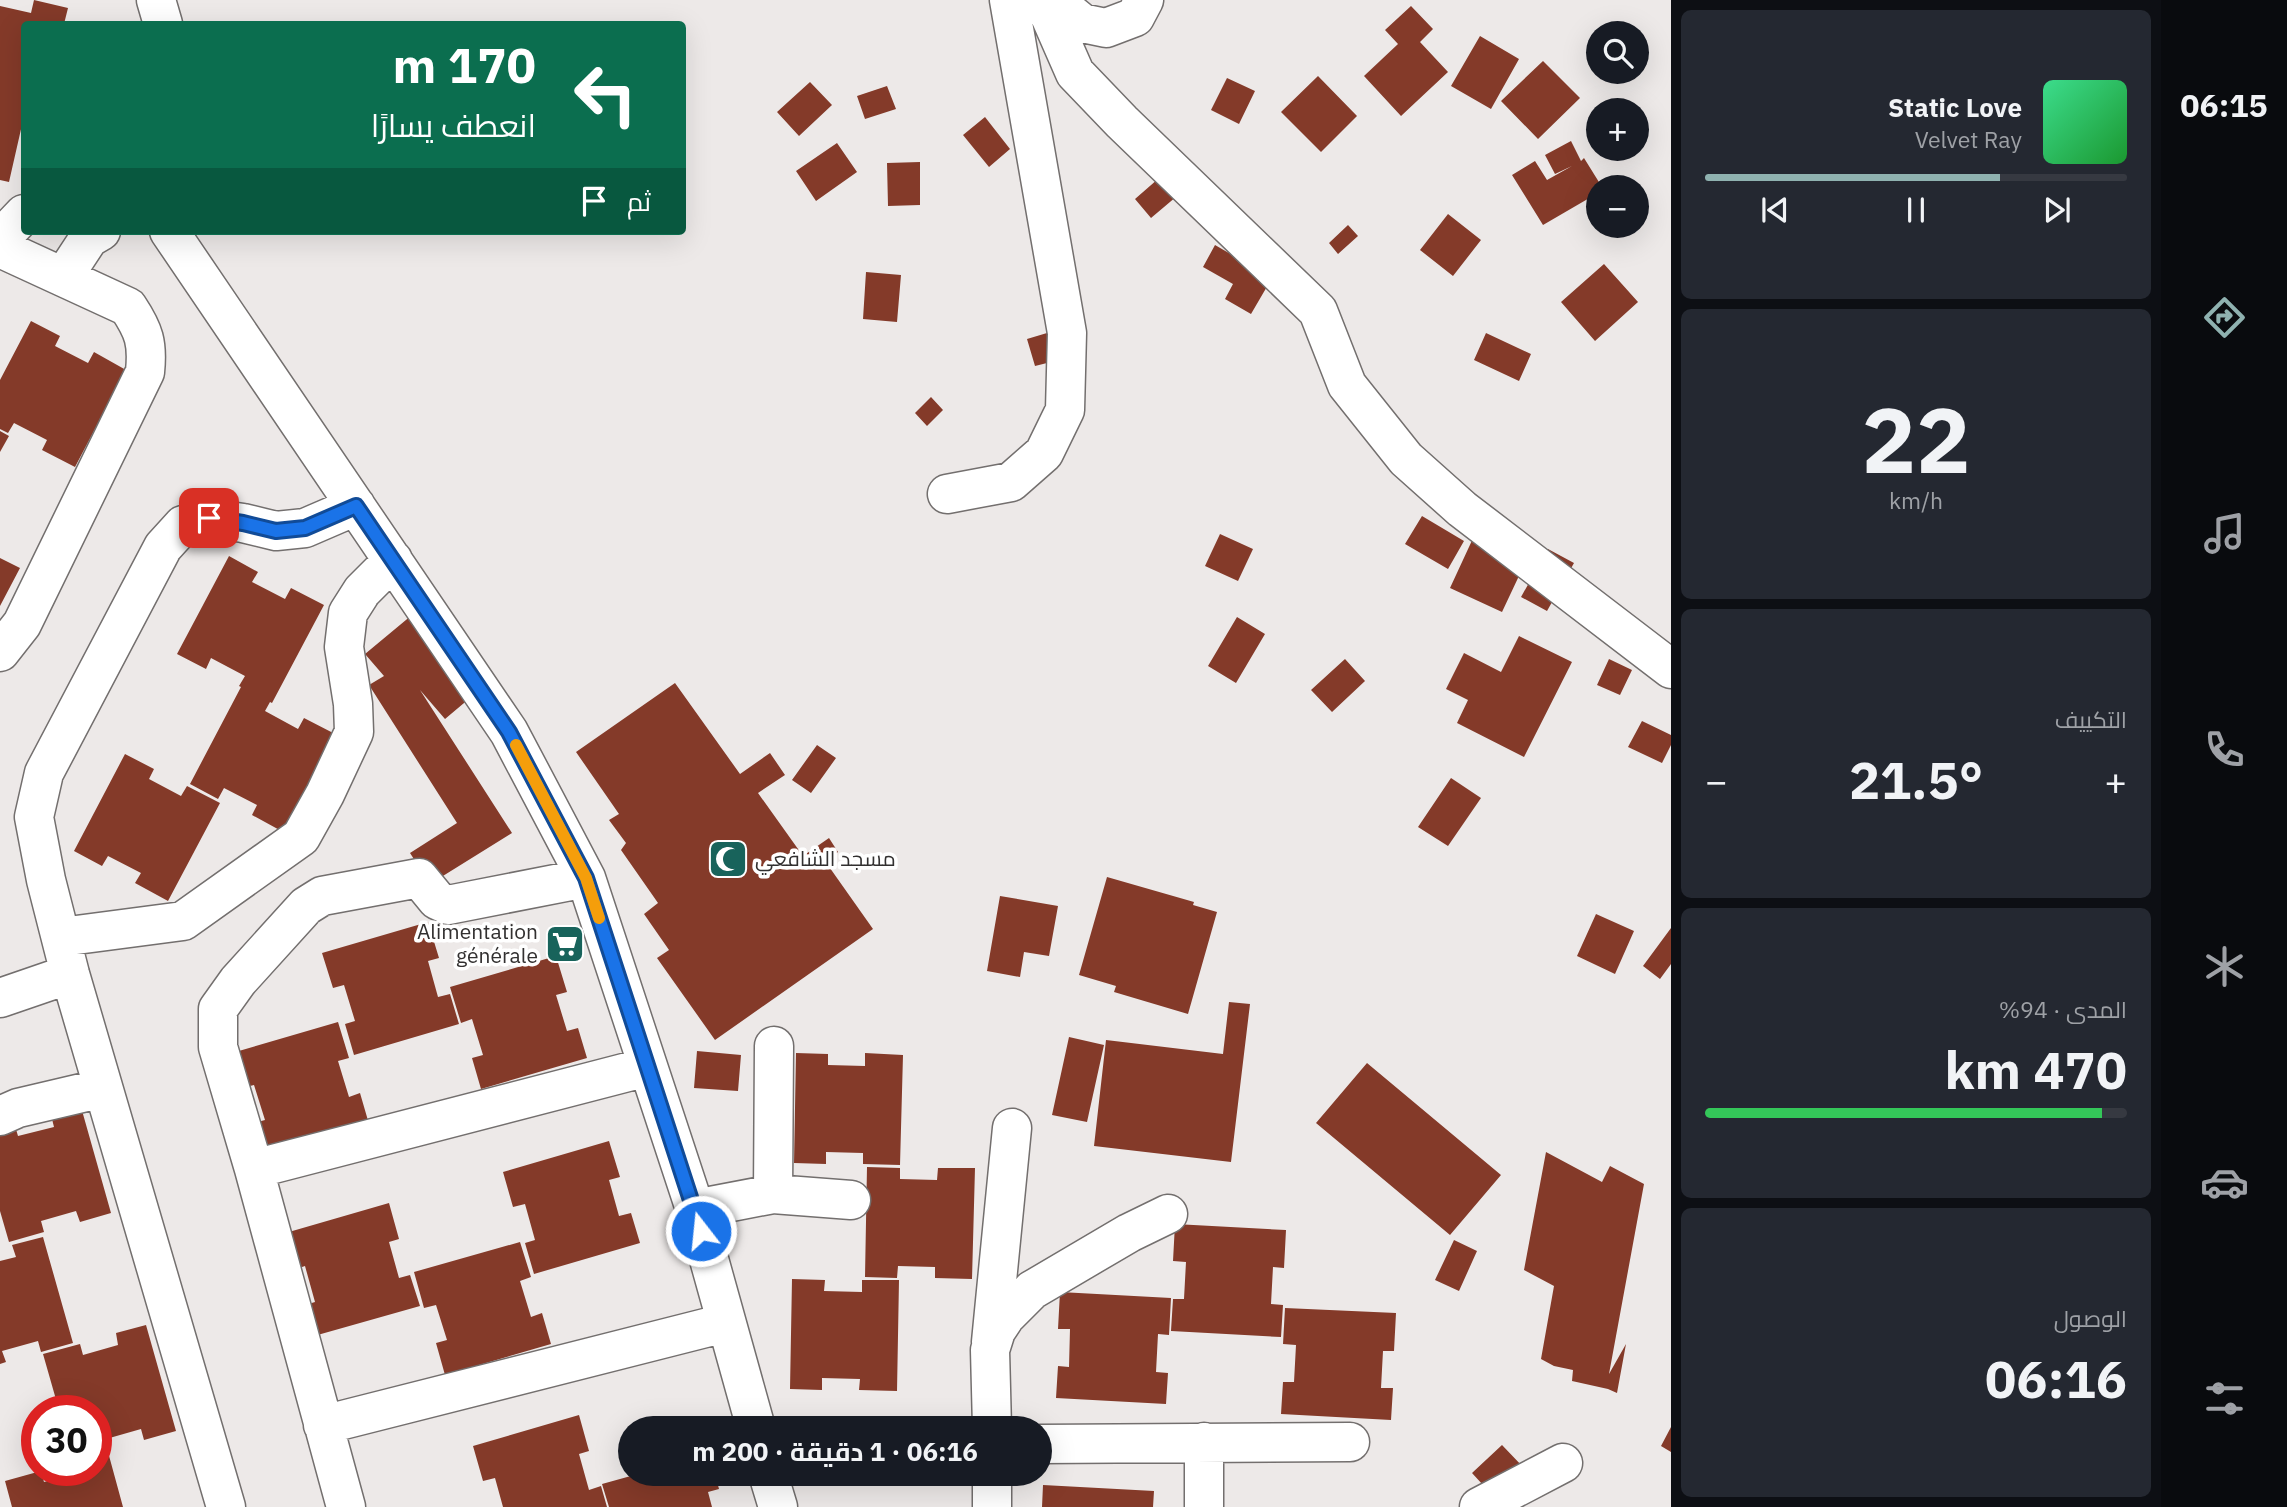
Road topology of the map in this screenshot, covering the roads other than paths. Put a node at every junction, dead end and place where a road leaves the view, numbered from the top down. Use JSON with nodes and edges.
{"nodes":[{"id":1,"x":156,"y":0,"type":"edge"},
{"id":2,"x":1009,"y":0,"type":"edge"},
{"id":3,"x":1043,"y":0,"type":"edge"},
{"id":4,"x":1054,"y":0,"type":"edge"},
{"id":5,"x":1144,"y":0,"type":"edge"},
{"id":6,"x":162,"y":21,"type":"edge"},
{"id":7,"x":21,"y":217,"type":"edge"},
{"id":8,"x":94,"y":235,"type":"edge"},
{"id":9,"x":172,"y":235,"type":"edge"},
{"id":10,"x":0,"y":239,"type":"edge"},
{"id":11,"x":0,"y":248,"type":"edge"},
{"id":12,"x":64,"y":276,"type":"junction"},
{"id":13,"x":947,"y":494,"type":"dead end"},
{"id":14,"x":356,"y":506,"type":"junction"},
{"id":15,"x":393,"y":561,"type":"junction"},
{"id":16,"x":0,"y":652,"type":"edge"},
{"id":17,"x":1671,"y":669,"type":"edge"},
{"id":18,"x":586,"y":878,"type":"junction"},
{"id":19,"x":61,"y":937,"type":"junction"},
{"id":20,"x":70,"y":974,"type":"junction"},
{"id":21,"x":0,"y":998,"type":"edge"},
{"id":22,"x":774,"y":1046,"type":"dead end"},
{"id":23,"x":647,"y":1067,"type":"junction"},
{"id":24,"x":103,"y":1088,"type":"junction"},
{"id":25,"x":0,"y":1116,"type":"edge"},
{"id":26,"x":1013,"y":1128,"type":"dead end"},
{"id":27,"x":254,"y":1170,"type":"junction"},
{"id":28,"x":774,"y":1194,"type":"junction"},
{"id":29,"x":851,"y":1200,"type":"dead end"},
{"id":30,"x":695,"y":1209,"type":"junction"},
{"id":31,"x":1168,"y":1214,"type":"dead end"},
{"id":32,"x":725,"y":1323,"type":"junction"},
{"id":33,"x":990,"y":1350,"type":"junction"},
{"id":34,"x":752,"y":1416,"type":"edge"},
{"id":35,"x":992,"y":1416,"type":"edge"},
{"id":36,"x":323,"y":1424,"type":"junction"},
{"id":37,"x":1204,"y":1442,"type":"junction"},
{"id":38,"x":1350,"y":1442,"type":"dead end"},
{"id":39,"x":1052,"y":1444,"type":"edge"},
{"id":40,"x":1563,"y":1463,"type":"dead end"},
{"id":41,"x":772,"y":1486,"type":"edge"},
{"id":42,"x":992,"y":1486,"type":"edge"},
{"id":43,"x":226,"y":1507,"type":"edge"},
{"id":44,"x":346,"y":1507,"type":"edge"},
{"id":45,"x":778,"y":1507,"type":"edge"},
{"id":46,"x":992,"y":1507,"type":"edge"},
{"id":47,"x":1208,"y":1507,"type":"edge"},
{"id":48,"x":1479,"y":1507,"type":"edge"}],
"edges":[{"from":1,"to":6,"type":"street"},
{"from":2,"to":13,"type":"street"},
{"from":3,"to":17,"type":"street"},
{"from":4,"to":5,"type":"street"},
{"from":7,"to":10,"type":"street"},
{"from":8,"to":12,"type":"street"},
{"from":9,"to":14,"type":"street"},
{"from":11,"to":12,"type":"street"},
{"from":12,"to":16,"type":"street"},
{"from":14,"to":15,"type":"street"},
{"from":14,"to":19,"type":"street"},
{"from":15,"to":18,"type":"street"},
{"from":15,"to":19,"type":"street"},
{"from":18,"to":23,"type":"street"},
{"from":18,"to":27,"type":"street"},
{"from":19,"to":20,"type":"street"},
{"from":20,"to":21,"type":"street"},
{"from":20,"to":24,"type":"street"},
{"from":22,"to":28,"type":"street"},
{"from":23,"to":27,"type":"street"},
{"from":23,"to":30,"type":"street"},
{"from":24,"to":25,"type":"street"},
{"from":24,"to":43,"type":"street"},
{"from":26,"to":33,"type":"street"},
{"from":27,"to":36,"type":"street"},
{"from":28,"to":29,"type":"street"},
{"from":28,"to":30,"type":"street"},
{"from":30,"to":32,"type":"street"},
{"from":31,"to":33,"type":"street"},
{"from":32,"to":34,"type":"street"},
{"from":32,"to":36,"type":"street"},
{"from":33,"to":35,"type":"street"},
{"from":36,"to":44,"type":"street"},
{"from":37,"to":38,"type":"street"},
{"from":37,"to":39,"type":"street"},
{"from":37,"to":47,"type":"street"},
{"from":40,"to":48,"type":"street"},
{"from":41,"to":45,"type":"street"},
{"from":42,"to":46,"type":"street"}]}
